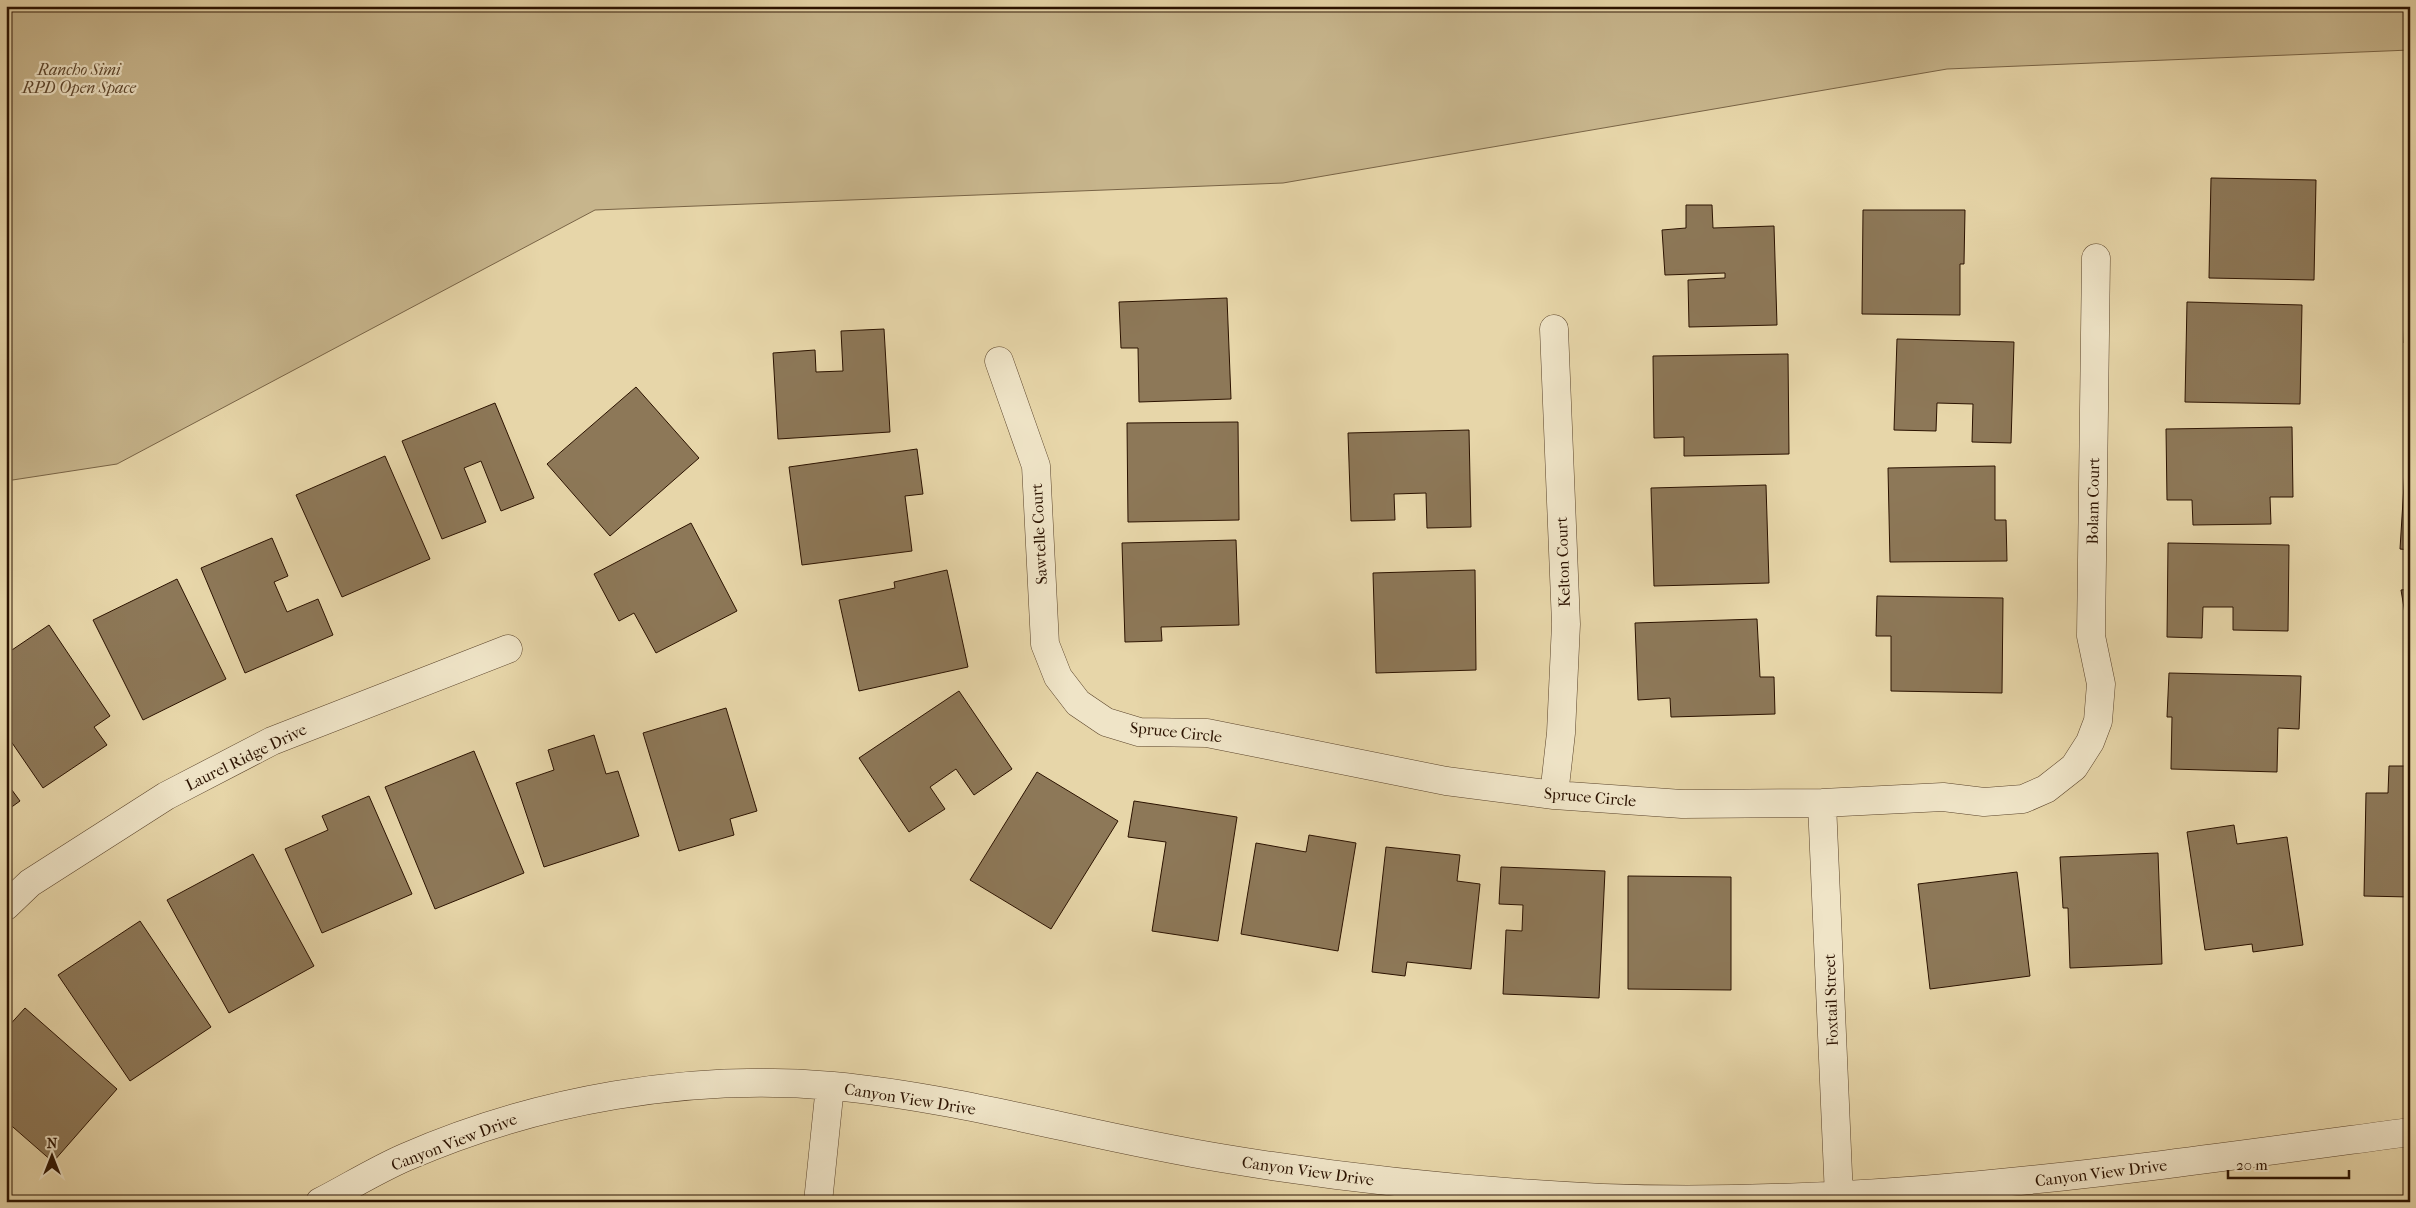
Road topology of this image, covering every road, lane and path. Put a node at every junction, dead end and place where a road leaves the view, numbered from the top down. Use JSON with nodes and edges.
{"nodes":[{"id":1,"x":2096,"y":258,"type":"dead end"},
{"id":2,"x":1554,"y":329,"type":"dead end"},
{"id":3,"x":1000,"y":361,"type":"dead end"},
{"id":4,"x":508,"y":649,"type":"dead end"},
{"id":5,"x":1078,"y":703,"type":"joint"},
{"id":6,"x":2090,"y":742,"type":"joint"},
{"id":7,"x":1554,"y":795,"type":"junction"},
{"id":8,"x":1822,"y":803,"type":"junction"},
{"id":9,"x":6,"y":906,"type":"edge"},
{"id":10,"x":830,"y":1086,"type":"junction"},
{"id":11,"x":2410,"y":1132,"type":"edge"},
{"id":12,"x":1839,"y":1197,"type":"junction"},
{"id":13,"x":320,"y":1202,"type":"edge"},
{"id":14,"x":818,"y":1202,"type":"edge"}],
"edges":[{"from":1,"to":6,"type":"street","name":"Bolam Court"},
{"from":2,"to":7,"type":"street","name":"Kelton Court"},
{"from":3,"to":5,"type":"street","name":"Sawtelle Court"},
{"from":4,"to":9,"type":"street","name":"Laurel Ridge Drive"},
{"from":5,"to":7,"type":"street","name":"Spruce Circle"},
{"from":6,"to":8,"type":"street","name":"Spruce Circle"},
{"from":7,"to":8,"type":"street","name":"Spruce Circle"},
{"from":8,"to":12,"type":"street","name":"Foxtail Street"},
{"from":10,"to":12,"type":"street","name":"Canyon View Drive"},
{"from":10,"to":13,"type":"street","name":"Canyon View Drive"},
{"from":10,"to":14,"type":"street"},
{"from":11,"to":12,"type":"street","name":"Canyon View Drive"}]}
